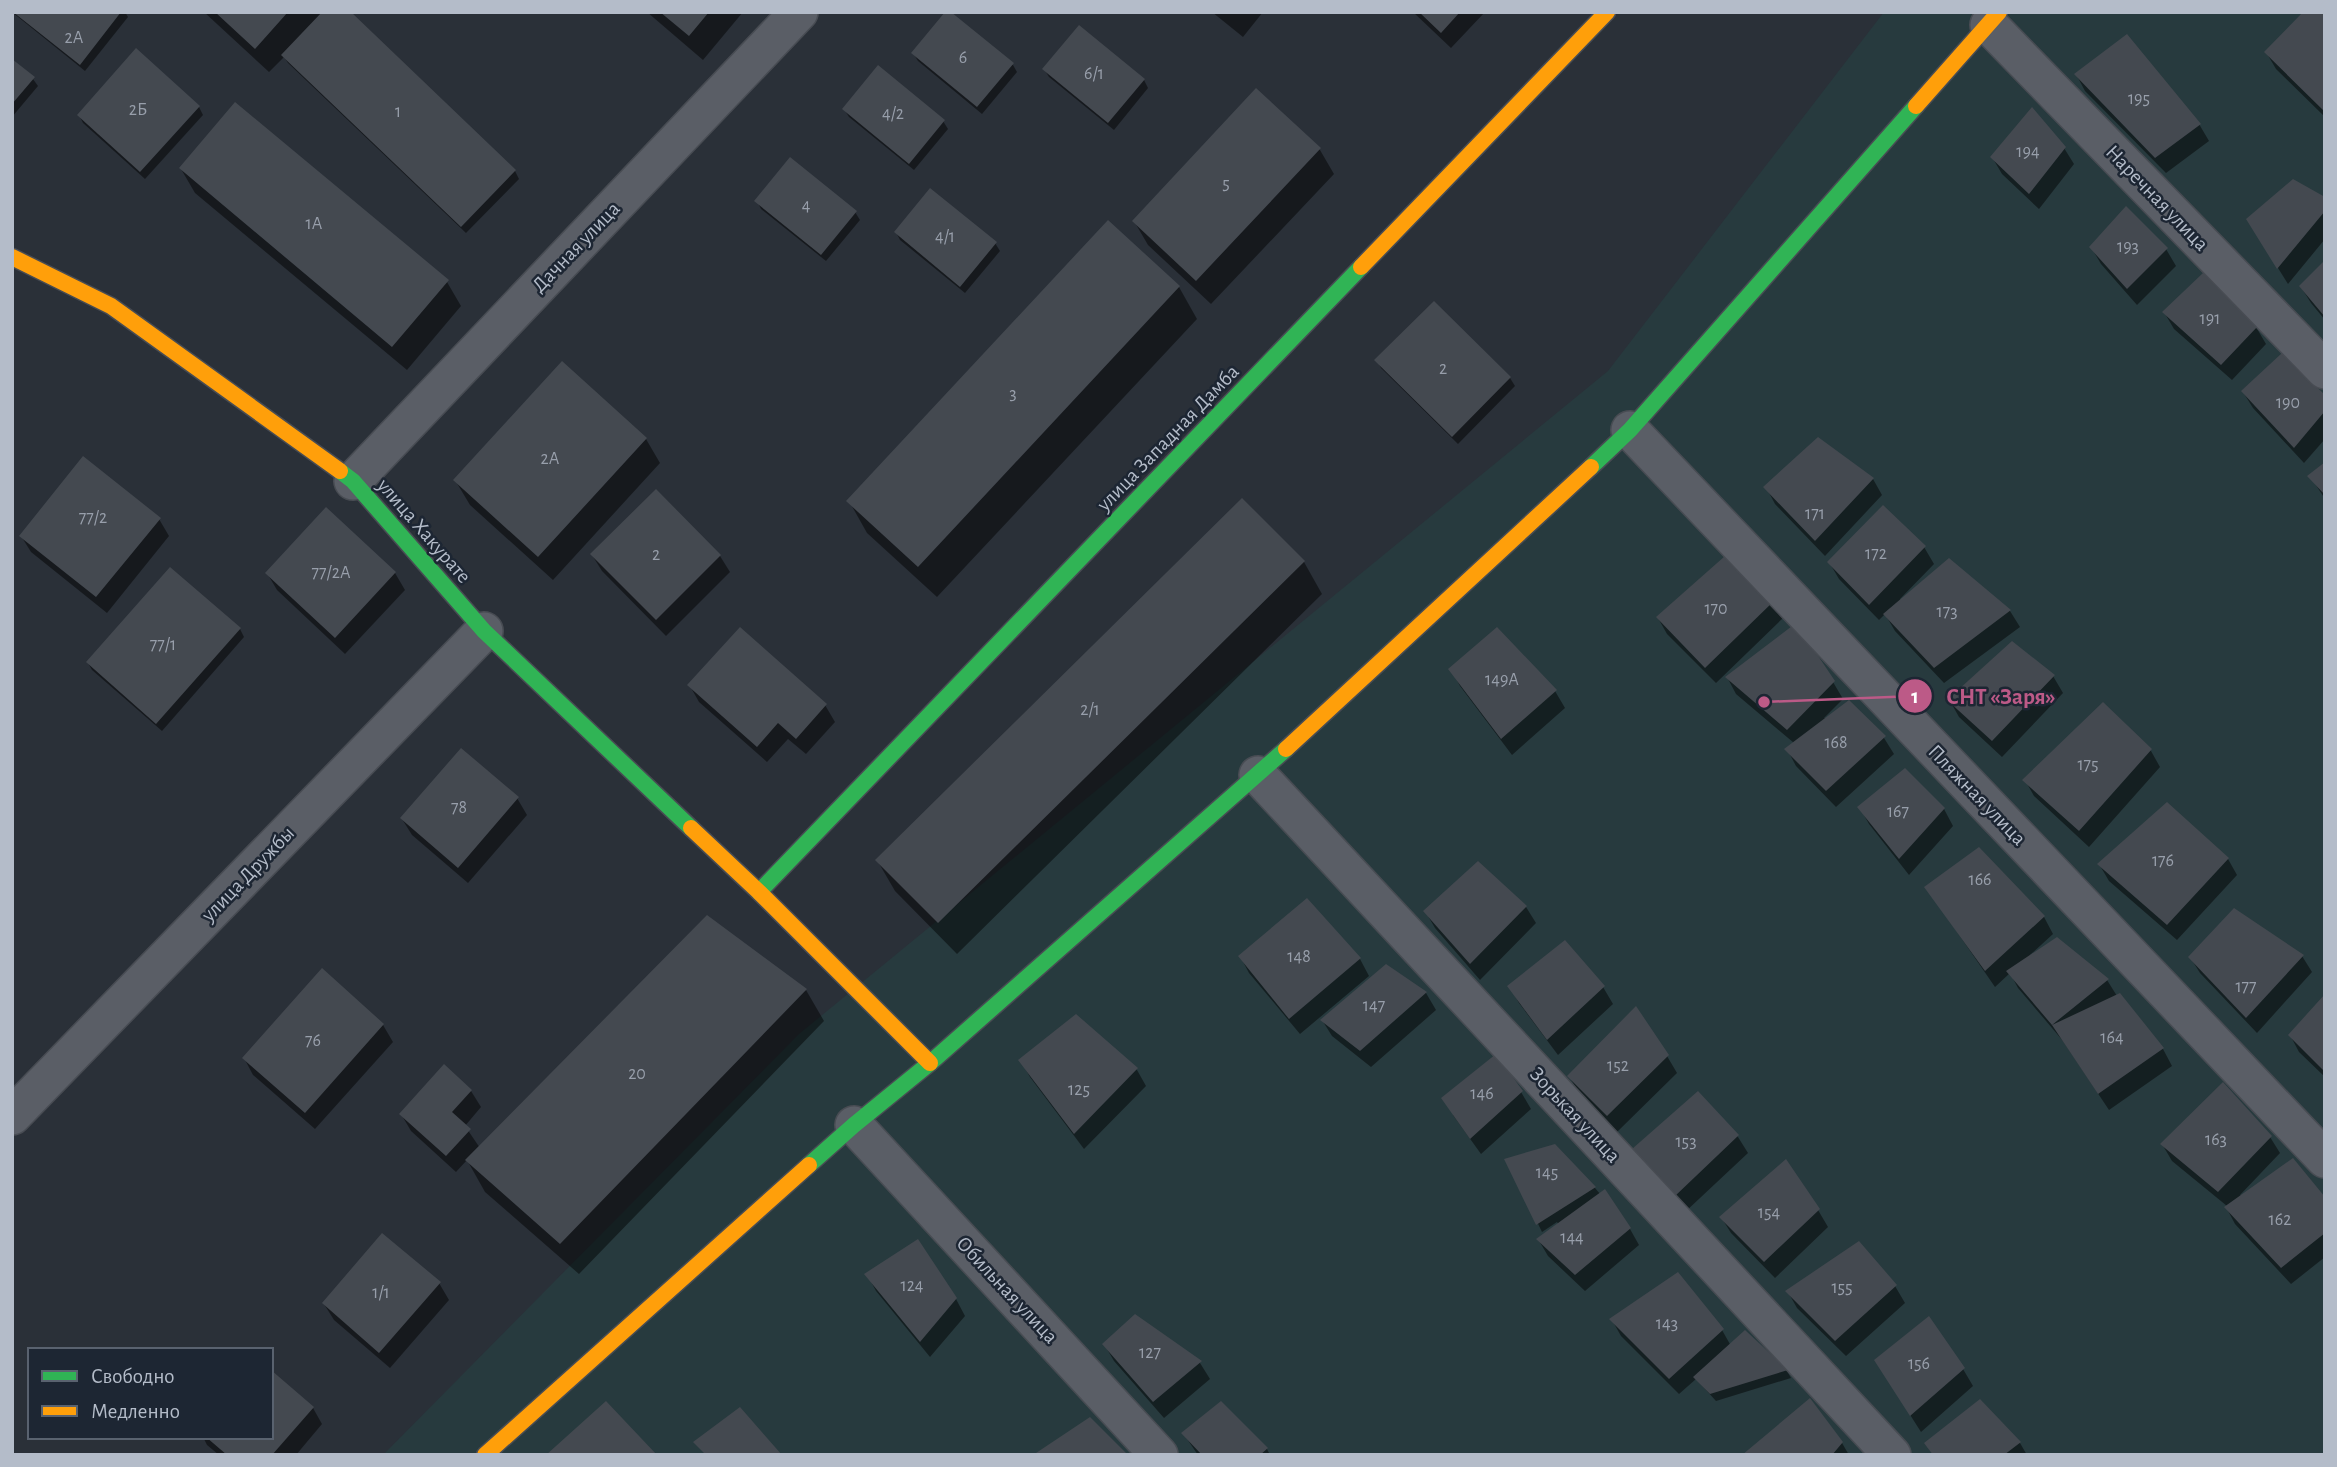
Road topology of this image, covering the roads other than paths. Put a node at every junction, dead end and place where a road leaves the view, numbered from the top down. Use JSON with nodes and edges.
{"nodes":[{"id":1,"x":799,"y":12,"type":"edge"},
{"id":2,"x":1607,"y":12,"type":"edge"},
{"id":3,"x":1994,"y":19,"type":"edge"},
{"id":4,"x":12,"y":257,"type":"edge"},
{"id":5,"x":2325,"y":370,"type":"edge"},
{"id":6,"x":1630,"y":430,"type":"junction"},
{"id":7,"x":353,"y":481,"type":"junction"},
{"id":8,"x":484,"y":631,"type":"junction"},
{"id":9,"x":1258,"y":775,"type":"junction"},
{"id":10,"x":759,"y":892,"type":"junction"},
{"id":11,"x":930,"y":1062,"type":"junction"},
{"id":12,"x":12,"y":1116,"type":"edge"},
{"id":13,"x":854,"y":1125,"type":"junction"},
{"id":14,"x":2325,"y":1159,"type":"edge"},
{"id":15,"x":485,"y":1455,"type":"edge"},
{"id":16,"x":1159,"y":1455,"type":"edge"},
{"id":17,"x":1892,"y":1455,"type":"edge"}],
"edges":[{"from":1,"to":7,"type":"street","name":"Дачная улица"},
{"from":2,"to":10,"type":"street","name":"улица Западная Дамба"},
{"from":3,"to":5,"type":"street","name":"Наречная улица"},
{"from":3,"to":6,"type":"street"},
{"from":4,"to":7,"type":"street","name":"улица Хакурате"},
{"from":6,"to":9,"type":"street"},
{"from":6,"to":14,"type":"street","name":"Пляжная улица"},
{"from":7,"to":8,"type":"street","name":"улица Хакурате"},
{"from":8,"to":10,"type":"street","name":"улица Хакурате"},
{"from":8,"to":12,"type":"street","name":"улица Дружбы"},
{"from":9,"to":11,"type":"street"},
{"from":9,"to":17,"type":"street","name":"Зорькая улица"},
{"from":10,"to":11,"type":"street","name":"улица Хакурате"},
{"from":11,"to":13,"type":"street"},
{"from":13,"to":15,"type":"street"},
{"from":13,"to":16,"type":"street","name":"Обильная улица"}]}
